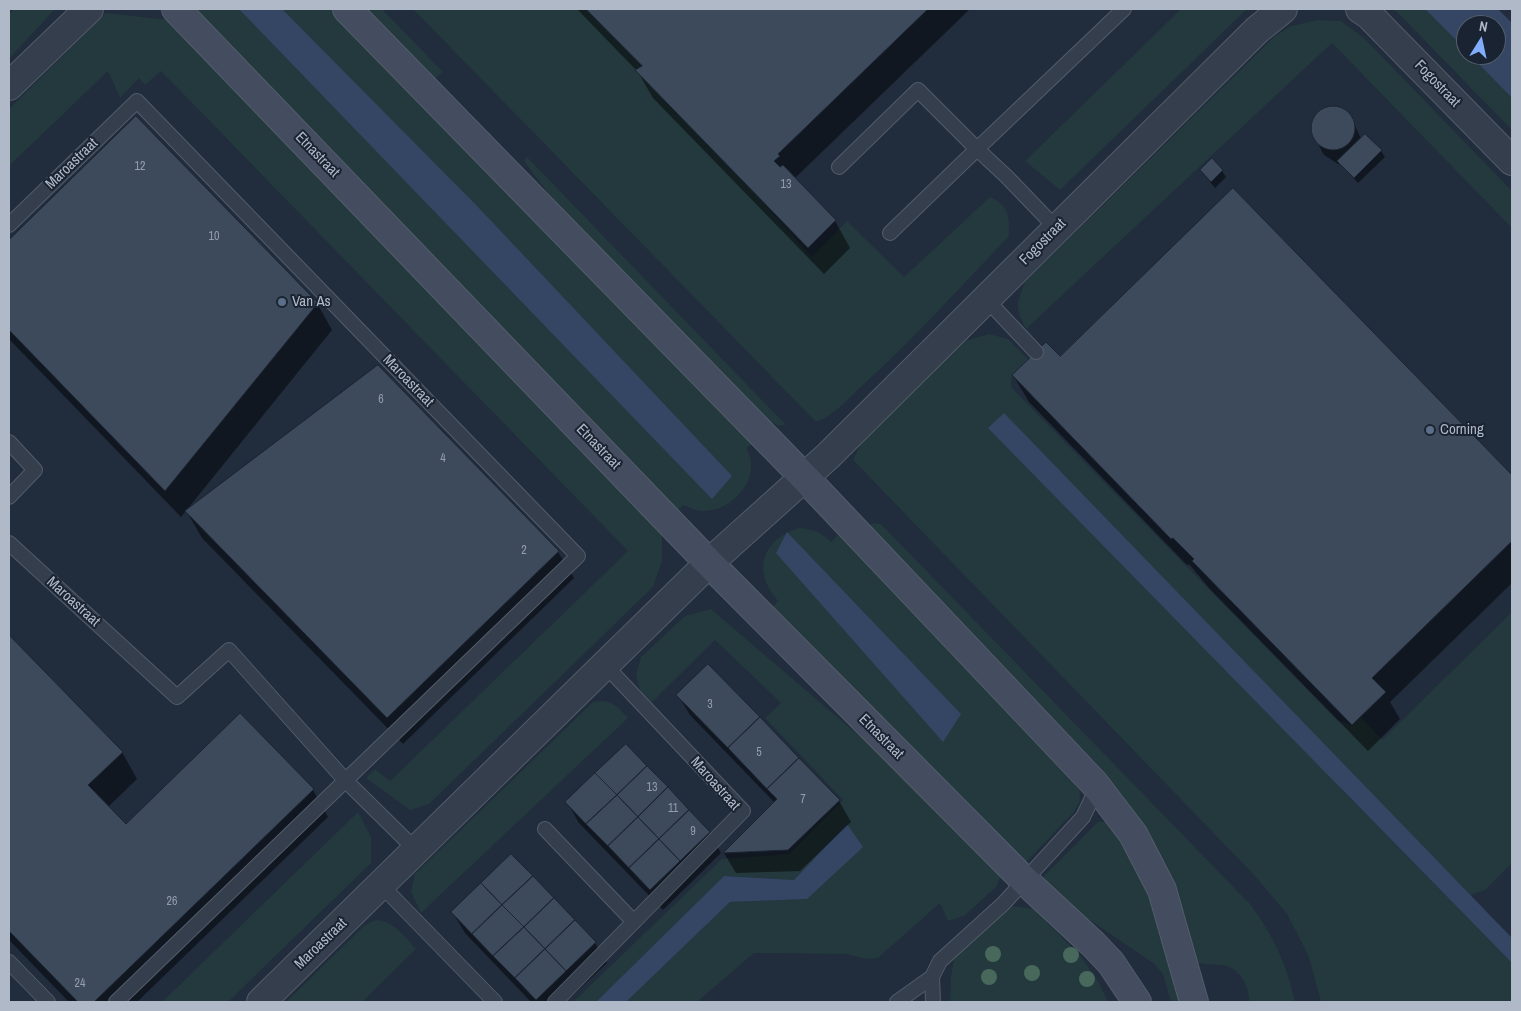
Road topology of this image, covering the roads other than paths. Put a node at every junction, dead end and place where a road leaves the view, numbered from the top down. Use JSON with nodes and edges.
{"nodes":[{"id":1,"x":89,"y":9,"type":"edge"},
{"id":2,"x":176,"y":9,"type":"edge"},
{"id":3,"x":347,"y":9,"type":"edge"},
{"id":4,"x":1124,"y":9,"type":"edge"},
{"id":5,"x":1283,"y":9,"type":"edge"},
{"id":6,"x":1360,"y":9,"type":"edge"},
{"id":7,"x":9,"y":86,"type":"edge"},
{"id":8,"x":976,"y":150,"type":"junction"},
{"id":9,"x":1512,"y":161,"type":"edge"},
{"id":10,"x":839,"y":167,"type":"dead end"},
{"id":11,"x":9,"y":225,"type":"edge"},
{"id":12,"x":1057,"y":228,"type":"junction"},
{"id":13,"x":890,"y":233,"type":"dead end"},
{"id":14,"x":986,"y":299,"type":"junction"},
{"id":15,"x":1036,"y":352,"type":"dead end"},
{"id":16,"x":9,"y":442,"type":"edge"},
{"id":17,"x":805,"y":478,"type":"junction"},
{"id":18,"x":9,"y":497,"type":"edge"},
{"id":19,"x":9,"y":543,"type":"edge"},
{"id":20,"x":709,"y":563,"type":"junction"},
{"id":21,"x":604,"y":666,"type":"junction"},
{"id":22,"x":345,"y":780,"type":"junction"},
{"id":23,"x":1094,"y":783,"type":"junction"},
{"id":24,"x":545,"y":829,"type":"dead end"},
{"id":25,"x":416,"y":850,"type":"junction"},
{"id":26,"x":1025,"y":881,"type":"junction"},
{"id":27,"x":381,"y":885,"type":"junction"},
{"id":28,"x":634,"y":922,"type":"junction"},
{"id":29,"x":9,"y":962,"type":"edge"},
{"id":30,"x":932,"y":977,"type":"junction"},
{"id":31,"x":48,"y":1002,"type":"edge"},
{"id":32,"x":116,"y":1002,"type":"edge"},
{"id":33,"x":262,"y":1002,"type":"edge"},
{"id":34,"x":495,"y":1002,"type":"edge"},
{"id":35,"x":554,"y":1002,"type":"edge"},
{"id":36,"x":897,"y":1002,"type":"edge"},
{"id":37,"x":933,"y":1002,"type":"edge"},
{"id":38,"x":1137,"y":1002,"type":"edge"},
{"id":39,"x":1194,"y":1002,"type":"edge"}],
"edges":[{"from":1,"to":7,"type":"street"},
{"from":2,"to":20,"type":"street","name":"Etnastraat"},
{"from":3,"to":17,"type":"street"},
{"from":4,"to":8,"type":"lane"},
{"from":5,"to":12,"type":"street","name":"Fogostraat"},
{"from":6,"to":9,"type":"street","name":"Fogostraat"},
{"from":8,"to":10,"type":"lane"},
{"from":8,"to":12,"type":"lane"},
{"from":8,"to":13,"type":"lane"},
{"from":11,"to":22,"type":"lane","name":"Maroastraat"},
{"from":12,"to":14,"type":"street","name":"Fogostraat"},
{"from":14,"to":15,"type":"lane"},
{"from":14,"to":17,"type":"street","name":"Fogostraat"},
{"from":16,"to":18,"type":"lane"},
{"from":17,"to":20,"type":"street","name":"Fogostraat"},
{"from":17,"to":23,"type":"street"},
{"from":19,"to":22,"type":"lane","name":"Maroastraat"},
{"from":20,"to":21,"type":"street","name":"Maroastraat"},
{"from":20,"to":26,"type":"street","name":"Etnastraat"},
{"from":21,"to":25,"type":"street","name":"Maroastraat"},
{"from":21,"to":28,"type":"lane","name":"Maroastraat"},
{"from":22,"to":25,"type":"lane","name":"Maroastraat"},
{"from":22,"to":32,"type":"lane","name":"Maroastraat"},
{"from":23,"to":26,"type":"lane"},
{"from":23,"to":39,"type":"street"},
{"from":24,"to":28,"type":"lane"},
{"from":25,"to":27,"type":"street","name":"Maroastraat"},
{"from":26,"to":30,"type":"lane"},
{"from":26,"to":38,"type":"street","name":"Etnastraat"},
{"from":27,"to":33,"type":"street","name":"Maroastraat"},
{"from":27,"to":34,"type":"lane"},
{"from":28,"to":35,"type":"lane","name":"Maroastraat"},
{"from":29,"to":31,"type":"lane"},
{"from":30,"to":36,"type":"lane"},
{"from":30,"to":37,"type":"lane"}]}
